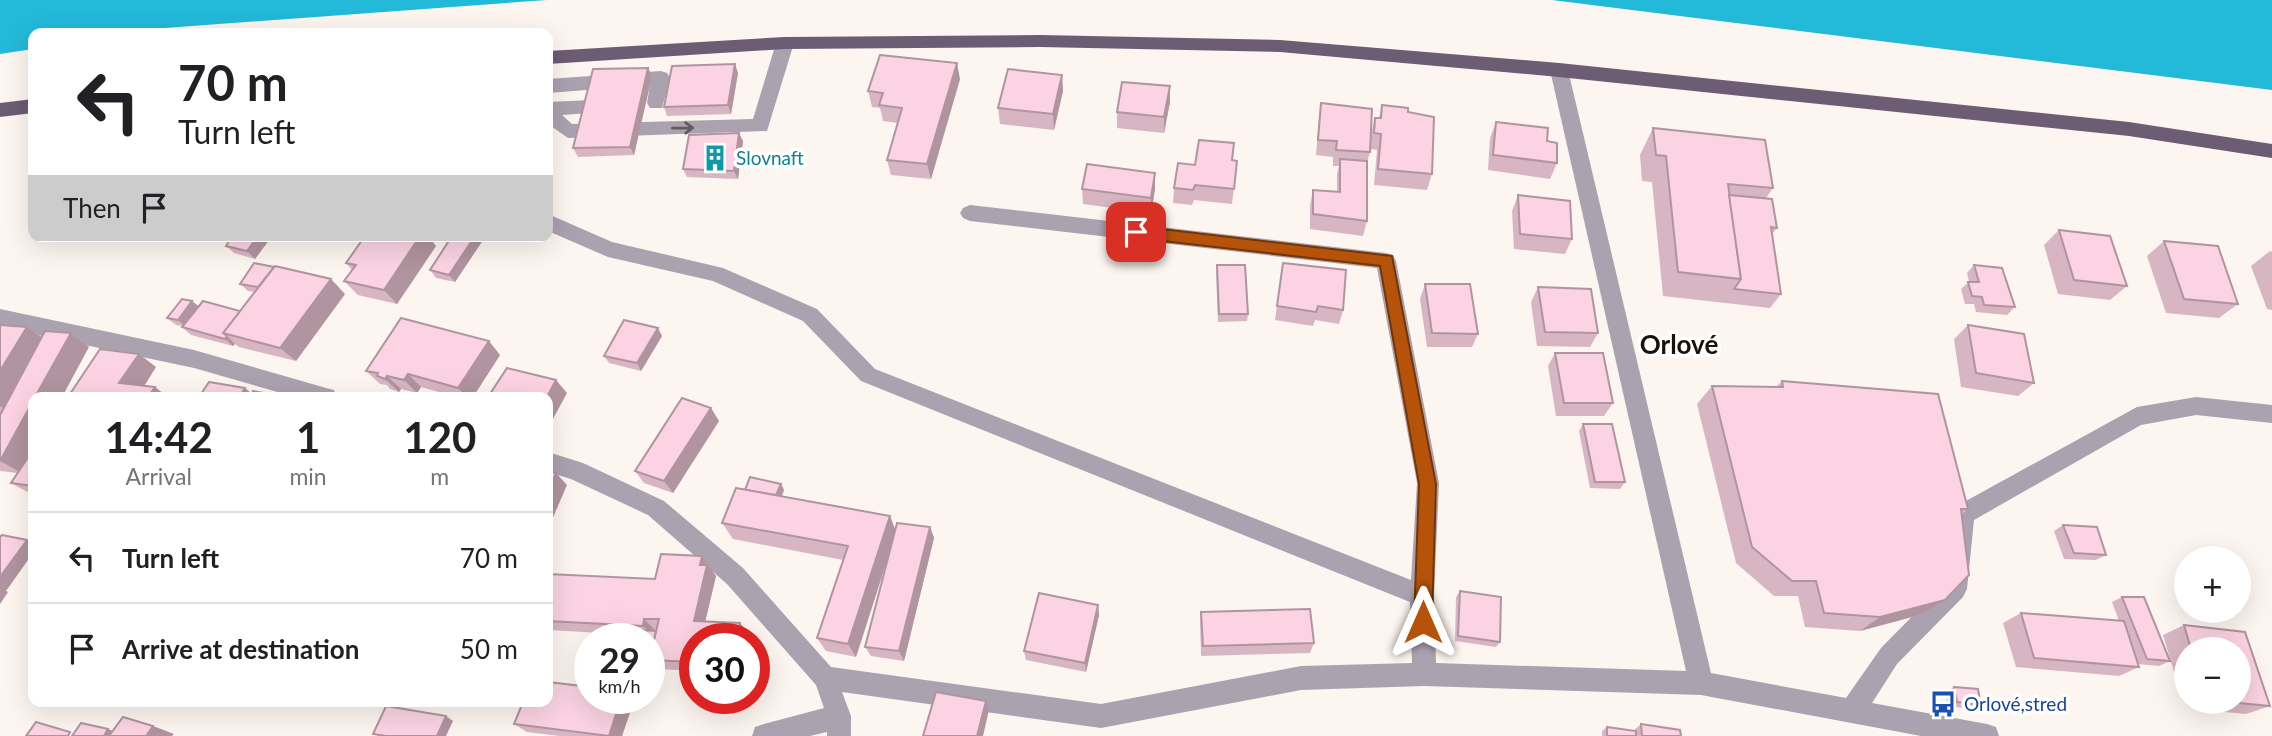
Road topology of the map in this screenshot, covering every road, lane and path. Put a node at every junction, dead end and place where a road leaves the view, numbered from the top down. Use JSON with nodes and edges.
{"nodes":[{"id":1,"x":785,"y":43,"type":"junction"},
{"id":2,"x":553,"y":58,"type":"edge"},
{"id":3,"x":1559,"y":70,"type":"junction"},
{"id":4,"x":553,"y":86,"type":"edge"},
{"id":5,"x":643,"y":104,"type":"junction"},
{"id":6,"x":28,"y":107,"type":"edge"},
{"id":7,"x":0,"y":110,"type":"edge"},
{"id":8,"x":553,"y":111,"type":"edge"},
{"id":9,"x":553,"y":116,"type":"edge"},
{"id":10,"x":652,"y":129,"type":"junction"},
{"id":11,"x":2272,"y":151,"type":"edge"},
{"id":12,"x":970,"y":213,"type":"dead end"},
{"id":13,"x":553,"y":224,"type":"edge"},
{"id":14,"x":0,"y":317,"type":"edge"},
{"id":15,"x":309,"y":392,"type":"edge"},
{"id":16,"x":2272,"y":414,"type":"edge"},
{"id":17,"x":553,"y":463,"type":"edge"},
{"id":18,"x":1422,"y":596,"type":"junction"},
{"id":19,"x":1424,"y":674,"type":"junction"},
{"id":20,"x":825,"y":678,"type":"junction"},
{"id":21,"x":1700,"y":683,"type":"junction"},
{"id":22,"x":1852,"y":711,"type":"junction"},
{"id":23,"x":839,"y":726,"type":"edge"},
{"id":24,"x":764,"y":736,"type":"edge"},
{"id":25,"x":1987,"y":736,"type":"edge"}],
"edges":[{"from":1,"to":2,"type":"main road"},
{"from":1,"to":3,"type":"main road"},
{"from":10,"to":1,"type":"street","one_way":true},
{"from":3,"to":11,"type":"main road"},
{"from":3,"to":21,"type":"street"},
{"from":4,"to":5,"type":"street"},
{"from":5,"to":8,"type":"street"},
{"from":5,"to":10,"type":"street"},
{"from":6,"to":7,"type":"main road"},
{"from":9,"to":10,"type":"street"},
{"from":12,"to":18,"type":"street"},
{"from":13,"to":18,"type":"street"},
{"from":14,"to":15,"type":"street"},
{"from":16,"to":22,"type":"street"},
{"from":17,"to":20,"type":"street"},
{"from":18,"to":19,"type":"street"},
{"from":19,"to":20,"type":"street"},
{"from":19,"to":21,"type":"street"},
{"from":20,"to":23,"type":"street"},
{"from":21,"to":22,"type":"street"},
{"from":22,"to":25,"type":"street"},
{"from":23,"to":24,"type":"street"}]}
